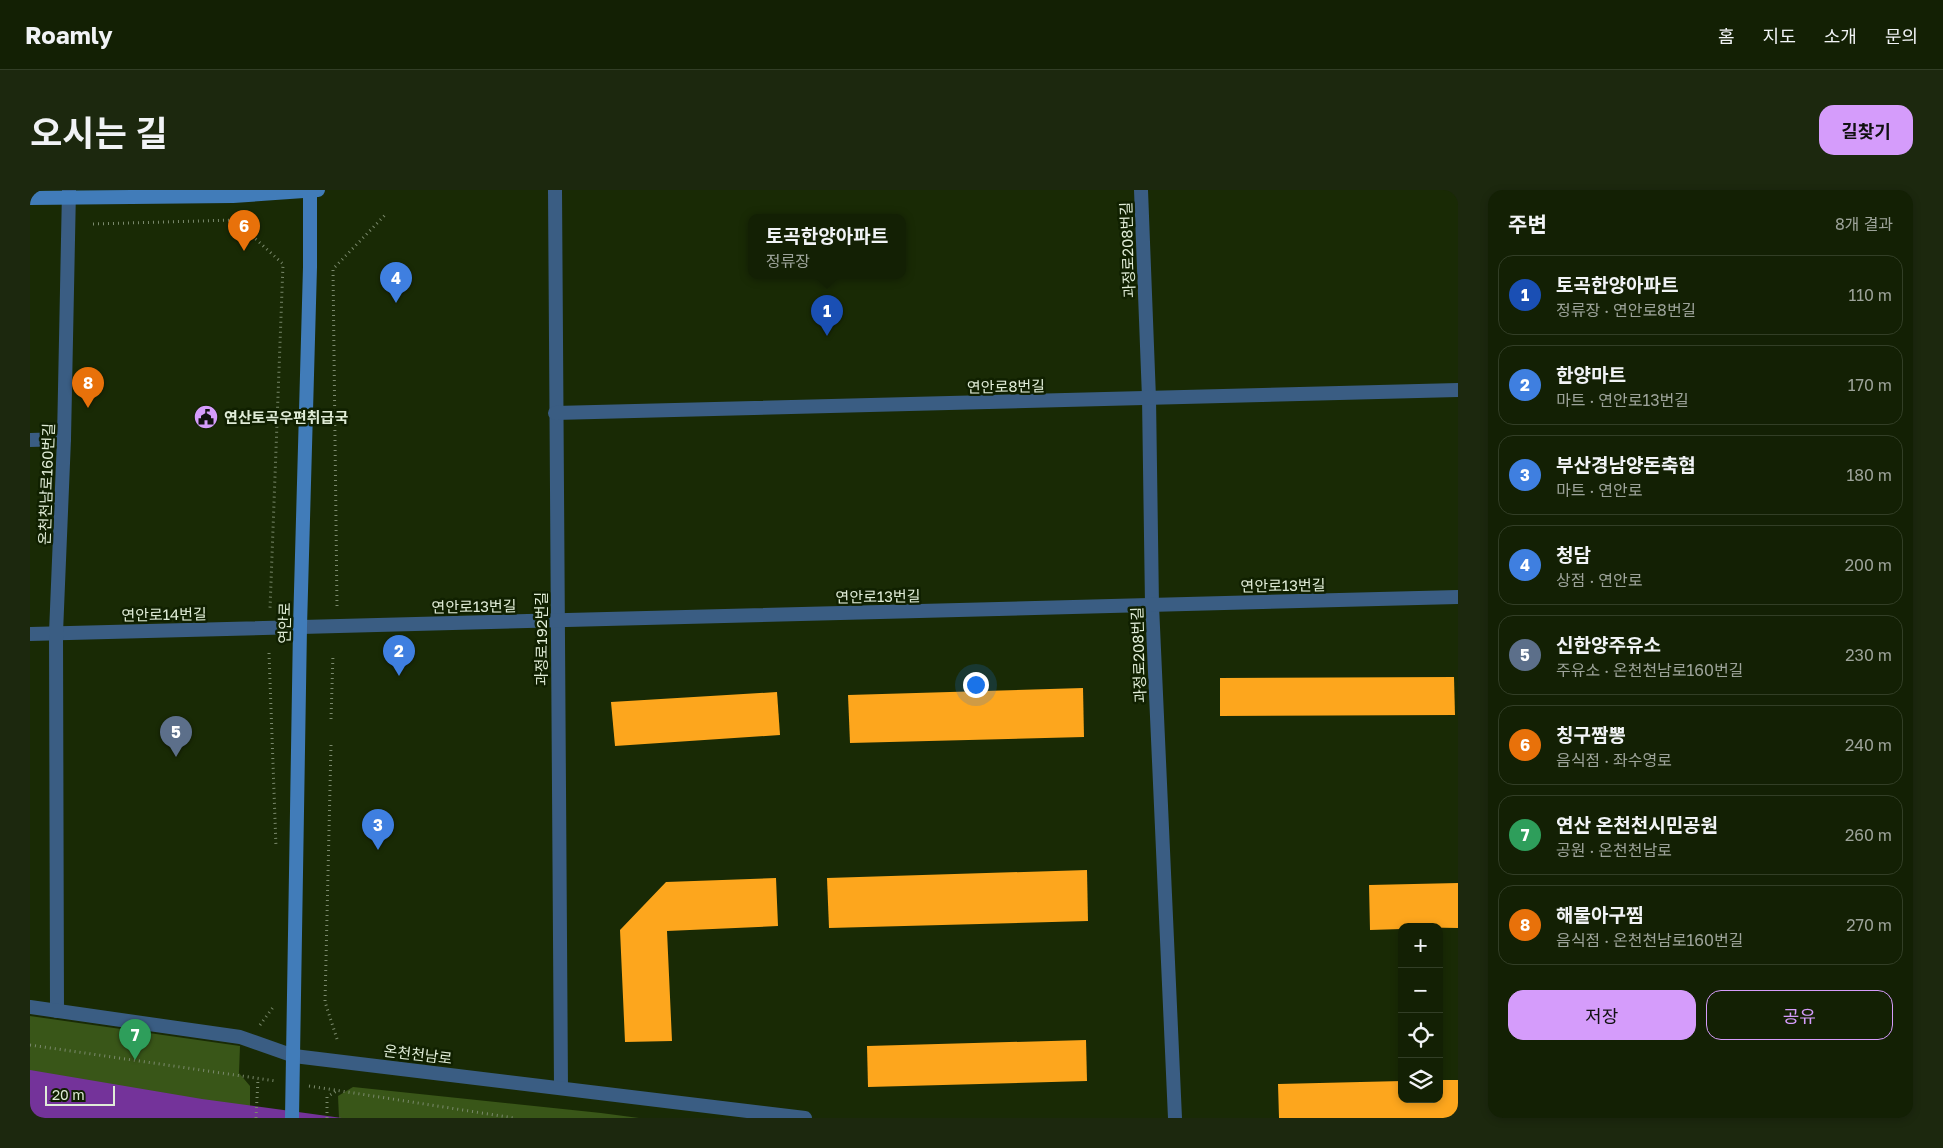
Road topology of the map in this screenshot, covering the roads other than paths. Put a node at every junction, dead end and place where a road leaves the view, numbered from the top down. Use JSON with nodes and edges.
{"nodes":[{"id":1,"x":555,"y":190,"type":"edge"},
{"id":2,"x":1141,"y":190,"type":"edge"},
{"id":3,"x":312,"y":191,"type":"edge"},
{"id":4,"x":69,"y":194,"type":"edge"},
{"id":5,"x":30,"y":198,"type":"edge"},
{"id":6,"x":1458,"y":390,"type":"edge"},
{"id":7,"x":1149,"y":398,"type":"junction"},
{"id":8,"x":555,"y":413,"type":"junction"},
{"id":9,"x":30,"y":440,"type":"edge"},
{"id":10,"x":64,"y":440,"type":"junction"},
{"id":11,"x":1458,"y":597,"type":"edge"},
{"id":12,"x":1152,"y":605,"type":"junction"},
{"id":13,"x":557,"y":620,"type":"junction"},
{"id":14,"x":300,"y":627,"type":"junction"},
{"id":15,"x":56,"y":633,"type":"junction"},
{"id":16,"x":30,"y":634,"type":"edge"},
{"id":17,"x":30,"y":1007,"type":"edge"},
{"id":18,"x":57,"y":1011,"type":"junction"},
{"id":19,"x":294,"y":1056,"type":"junction"},
{"id":20,"x":561,"y":1088,"type":"junction"},
{"id":21,"x":292,"y":1118,"type":"edge"},
{"id":22,"x":805,"y":1118,"type":"edge"},
{"id":23,"x":1175,"y":1118,"type":"edge"}],
"edges":[{"from":1,"to":8,"type":"street","name":"과정로192번길"},
{"from":2,"to":7,"type":"street","name":"과정로208번길"},
{"from":3,"to":4,"type":"main road"},
{"from":3,"to":14,"type":"main road","name":"연안로"},
{"from":4,"to":5,"type":"main road"},
{"from":4,"to":10,"type":"street","name":"온천천남로160번길"},
{"from":6,"to":7,"type":"street","name":"연안로8번길"},
{"from":7,"to":8,"type":"street","name":"연안로8번길"},
{"from":7,"to":12,"type":"street","name":"과정로208번길"},
{"from":8,"to":13,"type":"street","name":"과정로192번길"},
{"from":9,"to":10,"type":"street"},
{"from":10,"to":15,"type":"street","name":"온천천남로160번길"},
{"from":11,"to":12,"type":"street","name":"연안로13번길"},
{"from":12,"to":13,"type":"street","name":"연안로13번길"},
{"from":12,"to":23,"type":"street","name":"과정로208번길"},
{"from":13,"to":14,"type":"street","name":"연안로13번길"},
{"from":13,"to":20,"type":"street","name":"과정로192번길"},
{"from":14,"to":15,"type":"street","name":"연안로14번길"},
{"from":14,"to":19,"type":"main road","name":"연안로"},
{"from":15,"to":16,"type":"street","name":"연안로14번길"},
{"from":15,"to":18,"type":"street","name":"온천천남로160번길"},
{"from":17,"to":18,"type":"street","name":"온천천남로"},
{"from":18,"to":19,"type":"street","name":"온천천남로"},
{"from":19,"to":20,"type":"street","name":"온천천남로"},
{"from":19,"to":21,"type":"main road","name":"연안로"},
{"from":20,"to":22,"type":"street","name":"온천천남로"}]}
